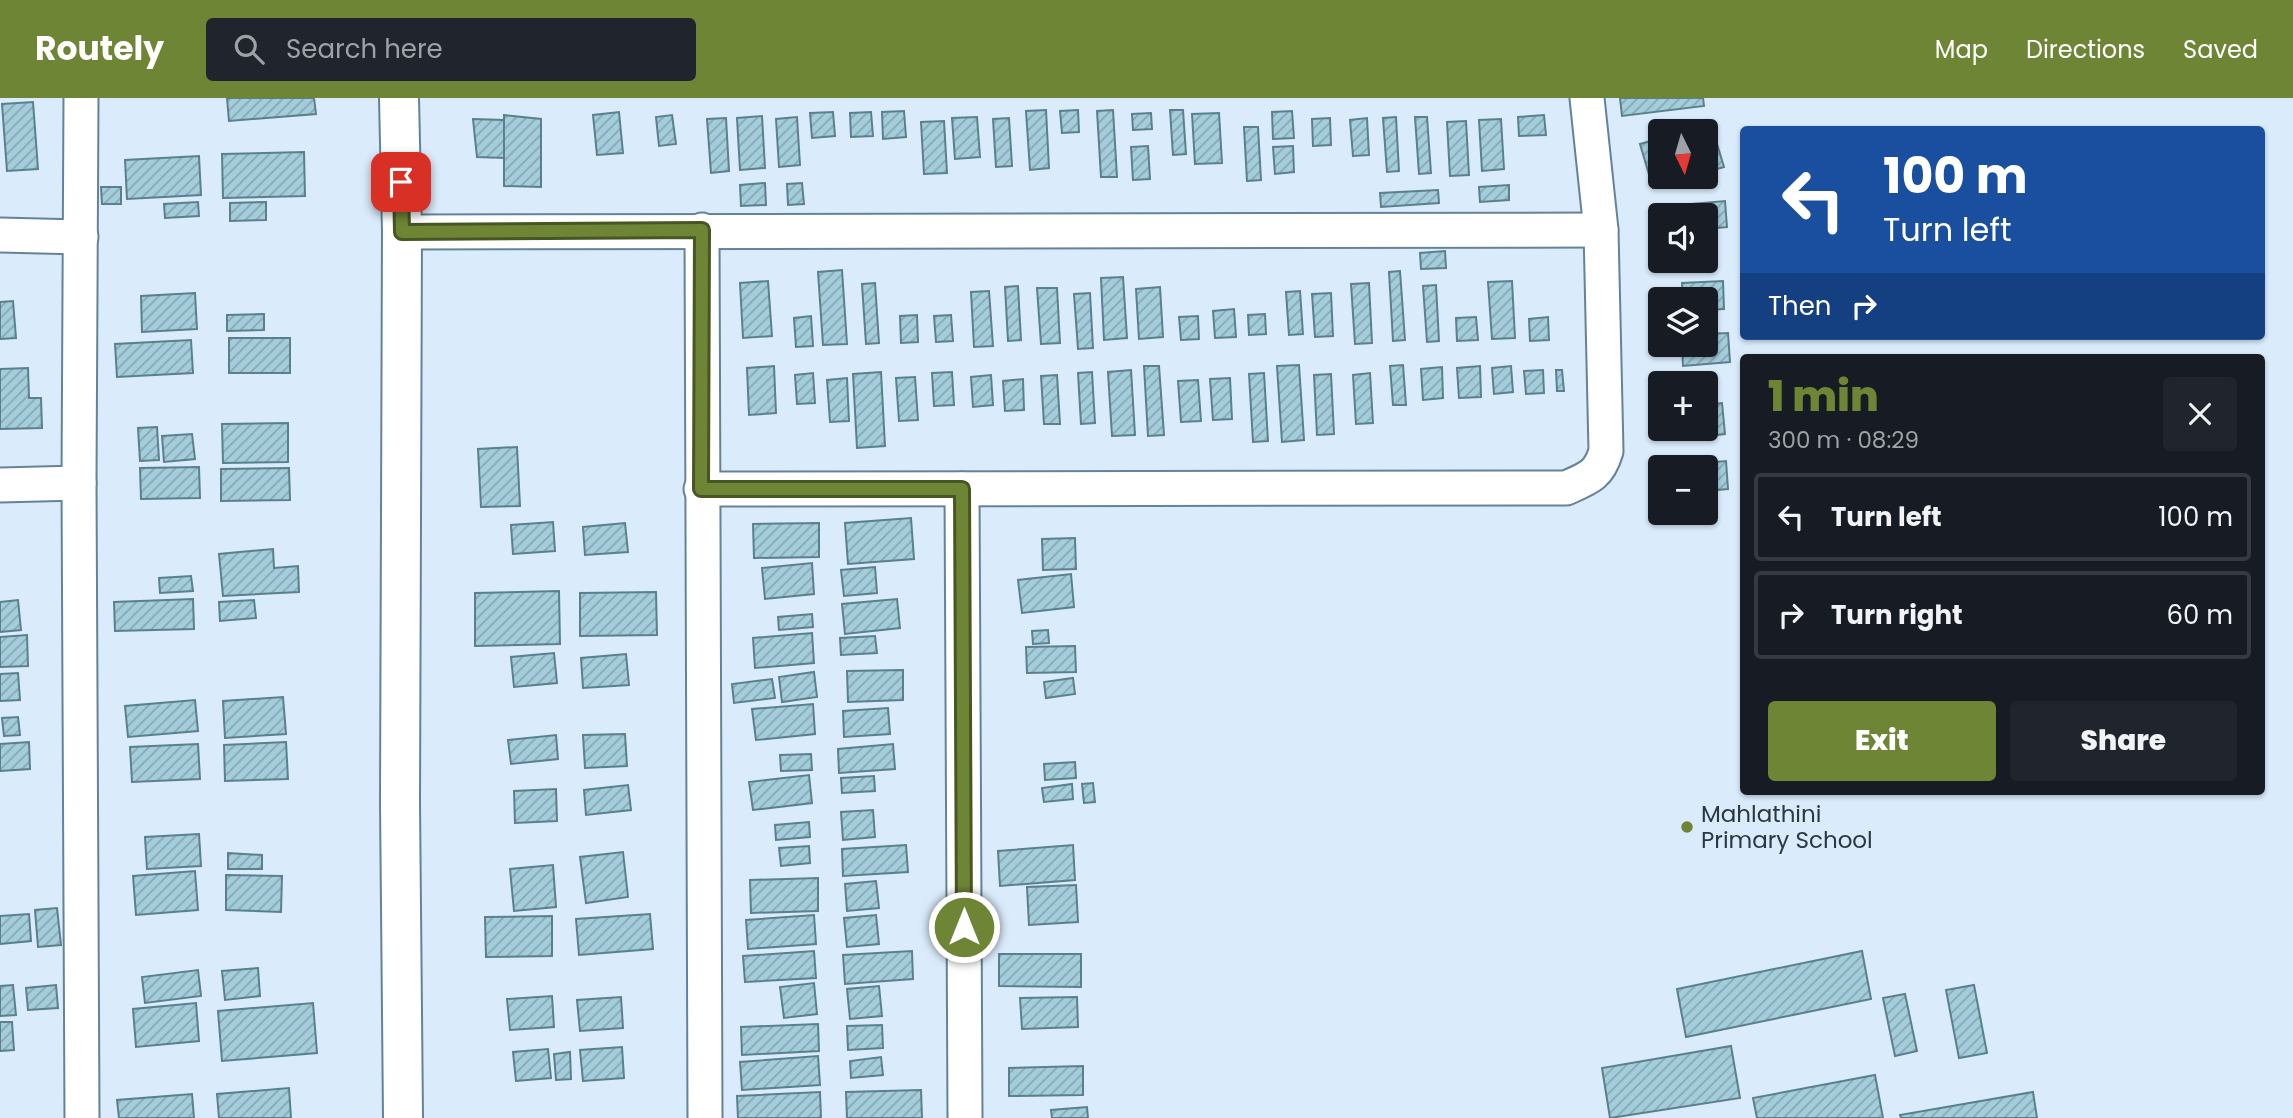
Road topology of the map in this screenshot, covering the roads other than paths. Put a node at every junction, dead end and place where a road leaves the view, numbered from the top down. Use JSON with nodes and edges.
{"nodes":[{"id":1,"x":81,"y":98,"type":"edge"},
{"id":2,"x":400,"y":98,"type":"edge"},
{"id":3,"x":1587,"y":98,"type":"edge"},
{"id":4,"x":702,"y":230,"type":"junction"},
{"id":5,"x":1601,"y":230,"type":"junction"},
{"id":6,"x":402,"y":232,"type":"junction"},
{"id":7,"x":0,"y":235,"type":"edge"},
{"id":8,"x":81,"y":237,"type":"junction"},
{"id":9,"x":79,"y":483,"type":"junction"},
{"id":10,"x":0,"y":485,"type":"edge"},
{"id":11,"x":701,"y":489,"type":"junction"},
{"id":12,"x":962,"y":489,"type":"junction"},
{"id":13,"x":82,"y":1118,"type":"edge"},
{"id":14,"x":403,"y":1118,"type":"edge"},
{"id":15,"x":705,"y":1118,"type":"edge"},
{"id":16,"x":965,"y":1118,"type":"edge"}],
"edges":[{"from":1,"to":8,"type":"street"},
{"from":2,"to":6,"type":"street"},
{"from":3,"to":5,"type":"street"},
{"from":4,"to":5,"type":"street"},
{"from":4,"to":6,"type":"street"},
{"from":4,"to":11,"type":"street"},
{"from":5,"to":12,"type":"street"},
{"from":6,"to":14,"type":"street"},
{"from":7,"to":8,"type":"street"},
{"from":8,"to":9,"type":"street"},
{"from":9,"to":10,"type":"street"},
{"from":9,"to":13,"type":"street"},
{"from":11,"to":12,"type":"street"},
{"from":11,"to":15,"type":"street"},
{"from":12,"to":16,"type":"street"}]}
